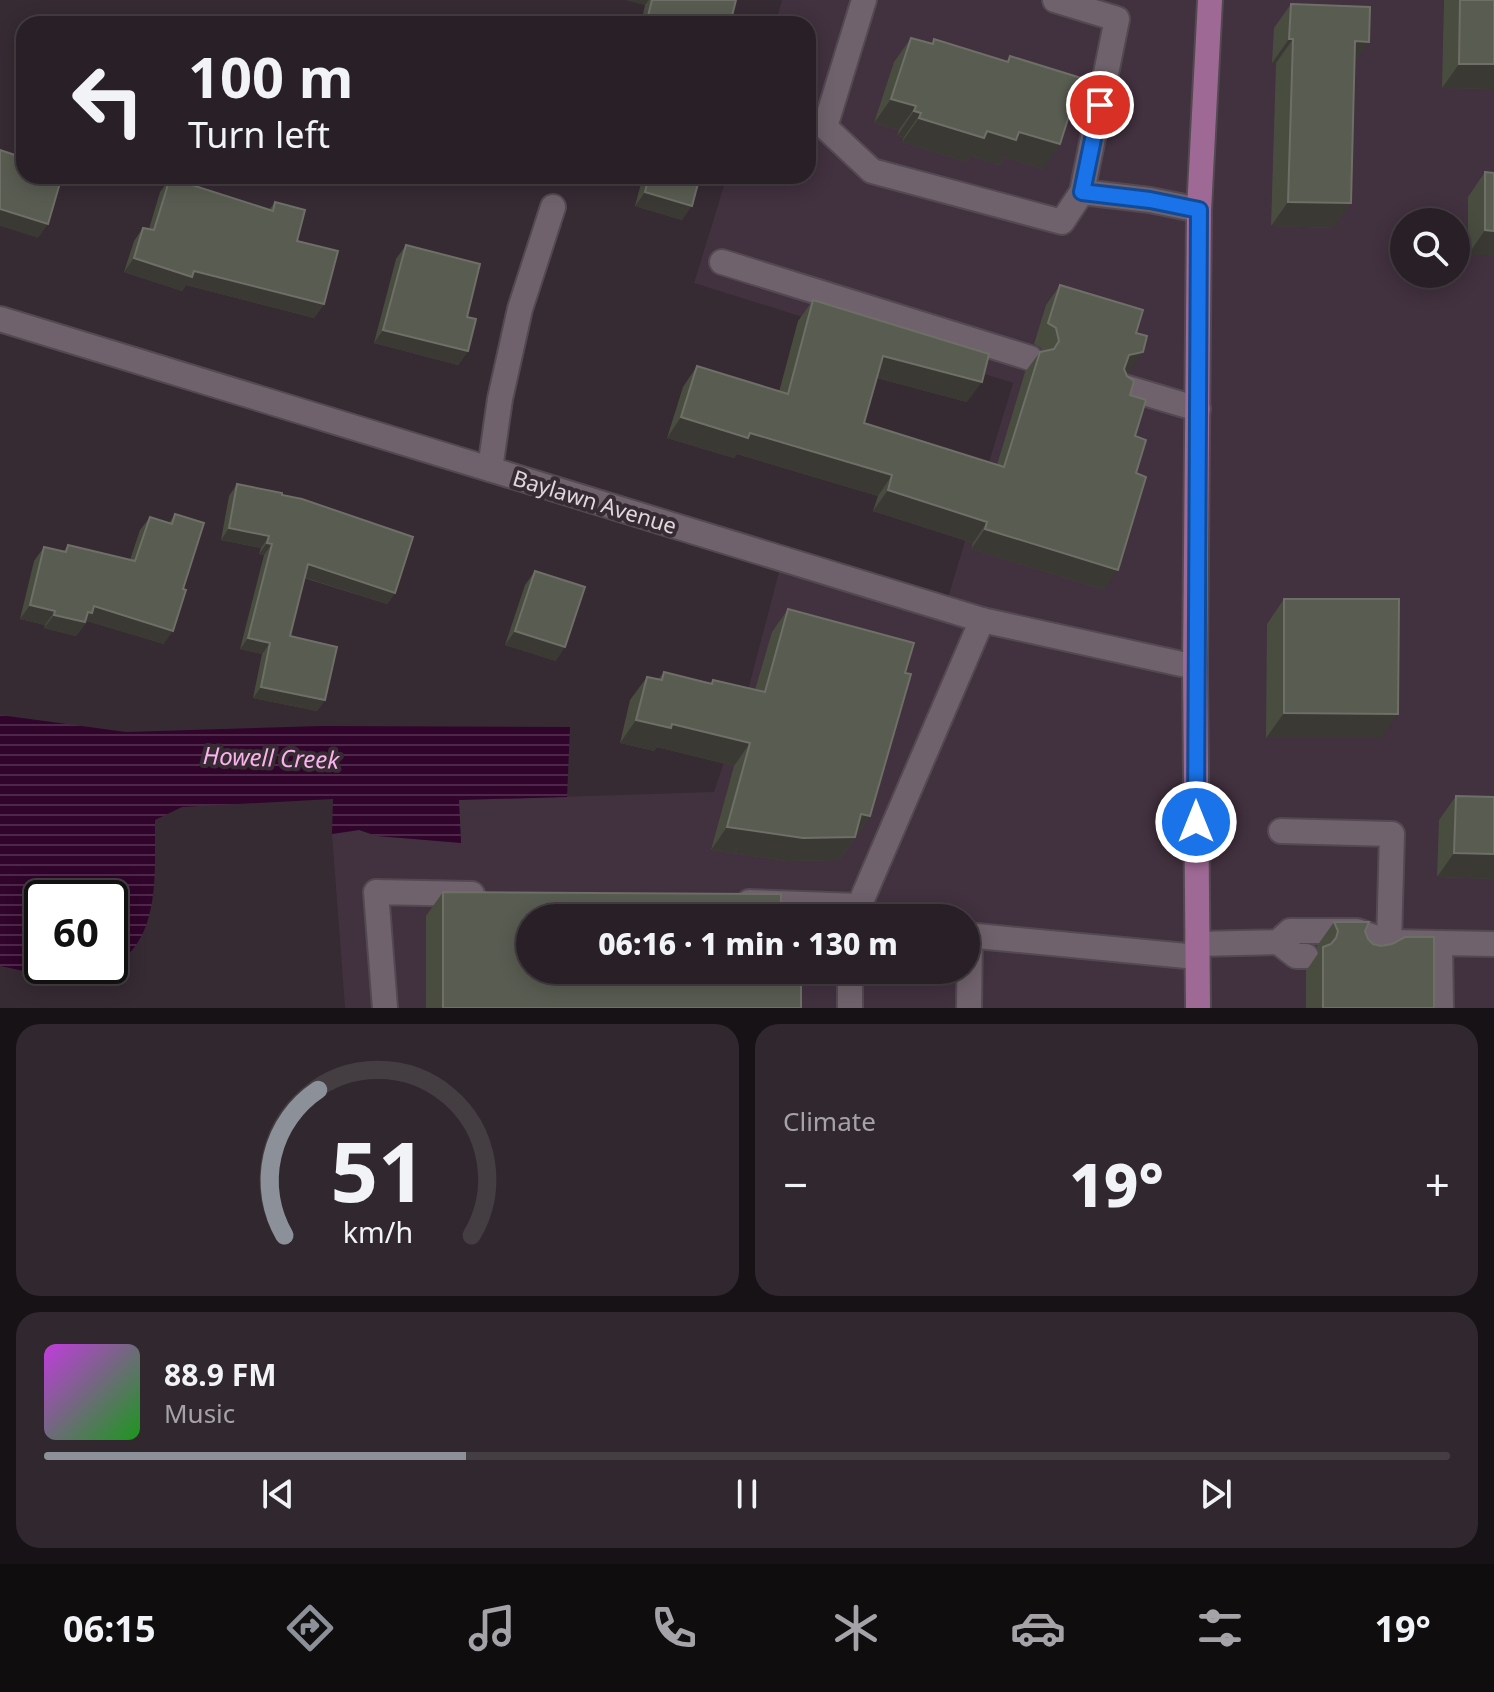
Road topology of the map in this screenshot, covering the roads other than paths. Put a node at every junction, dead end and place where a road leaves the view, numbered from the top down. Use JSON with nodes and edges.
{"nodes":[{"id":1,"x":864,"y":0,"type":"edge"},
{"id":2,"x":1055,"y":0,"type":"edge"},
{"id":3,"x":1210,"y":0,"type":"edge"},
{"id":4,"x":1082,"y":192,"type":"junction"},
{"id":5,"x":553,"y":207,"type":"dead end"},
{"id":6,"x":1199,"y":210,"type":"junction"},
{"id":7,"x":722,"y":262,"type":"dead end"},
{"id":8,"x":0,"y":319,"type":"edge"},
{"id":9,"x":1030,"y":358,"type":"dead end"},
{"id":10,"x":1124,"y":387,"type":"edge"},
{"id":11,"x":1198,"y":409,"type":"junction"},
{"id":12,"x":490,"y":469,"type":"junction"},
{"id":13,"x":982,"y":620,"type":"junction"},
{"id":14,"x":1195,"y":667,"type":"junction"},
{"id":15,"x":1281,"y":831,"type":"dead end"},
{"id":16,"x":500,"y":895,"type":"edge"},
{"id":17,"x":719,"y":902,"type":"edge"},
{"id":18,"x":747,"y":904,"type":"edge"},
{"id":19,"x":860,"y":904,"type":"edge"},
{"id":20,"x":980,"y":937,"type":"edge"},
{"id":21,"x":1278,"y":942,"type":"junction"},
{"id":22,"x":1389,"y":942,"type":"junction"},
{"id":23,"x":1440,"y":943,"type":"junction"},
{"id":24,"x":1494,"y":944,"type":"edge"},
{"id":25,"x":1197,"y":950,"type":"junction"},
{"id":26,"x":1363,"y":955,"type":"edge"},
{"id":27,"x":1306,"y":956,"type":"dead end"},
{"id":28,"x":850,"y":984,"type":"edge"},
{"id":29,"x":969,"y":984,"type":"edge"},
{"id":30,"x":385,"y":1008,"type":"edge"},
{"id":31,"x":850,"y":1008,"type":"edge"},
{"id":32,"x":969,"y":1008,"type":"edge"},
{"id":33,"x":1198,"y":1008,"type":"edge"},
{"id":34,"x":1441,"y":1008,"type":"edge"}],
"edges":[{"from":1,"to":4,"type":"street"},
{"from":2,"to":4,"type":"street"},
{"from":3,"to":6,"type":"main road"},
{"from":4,"to":6,"type":"street"},
{"from":5,"to":12,"type":"street"},
{"from":6,"to":11,"type":"main road"},
{"from":7,"to":9,"type":"street"},
{"from":8,"to":12,"type":"street","name":"Baylawn Avenue"},
{"from":10,"to":11,"type":"street"},
{"from":11,"to":14,"type":"main road"},
{"from":12,"to":13,"type":"street","name":"Baylawn Avenue"},
{"from":13,"to":14,"type":"street","name":"Baylawn Avenue"},
{"from":13,"to":19,"type":"street"},
{"from":14,"to":25,"type":"main road"},
{"from":15,"to":22,"type":"street"},
{"from":16,"to":30,"type":"street"},
{"from":17,"to":18,"type":"street"},
{"from":20,"to":25,"type":"street"},
{"from":21,"to":22,"type":"street"},
{"from":21,"to":25,"type":"street"},
{"from":21,"to":27,"type":"street"},
{"from":22,"to":23,"type":"street"},
{"from":22,"to":26,"type":"street"},
{"from":23,"to":24,"type":"street"},
{"from":23,"to":34,"type":"street"},
{"from":25,"to":33,"type":"main road"},
{"from":28,"to":31,"type":"street"},
{"from":29,"to":32,"type":"street"}]}
